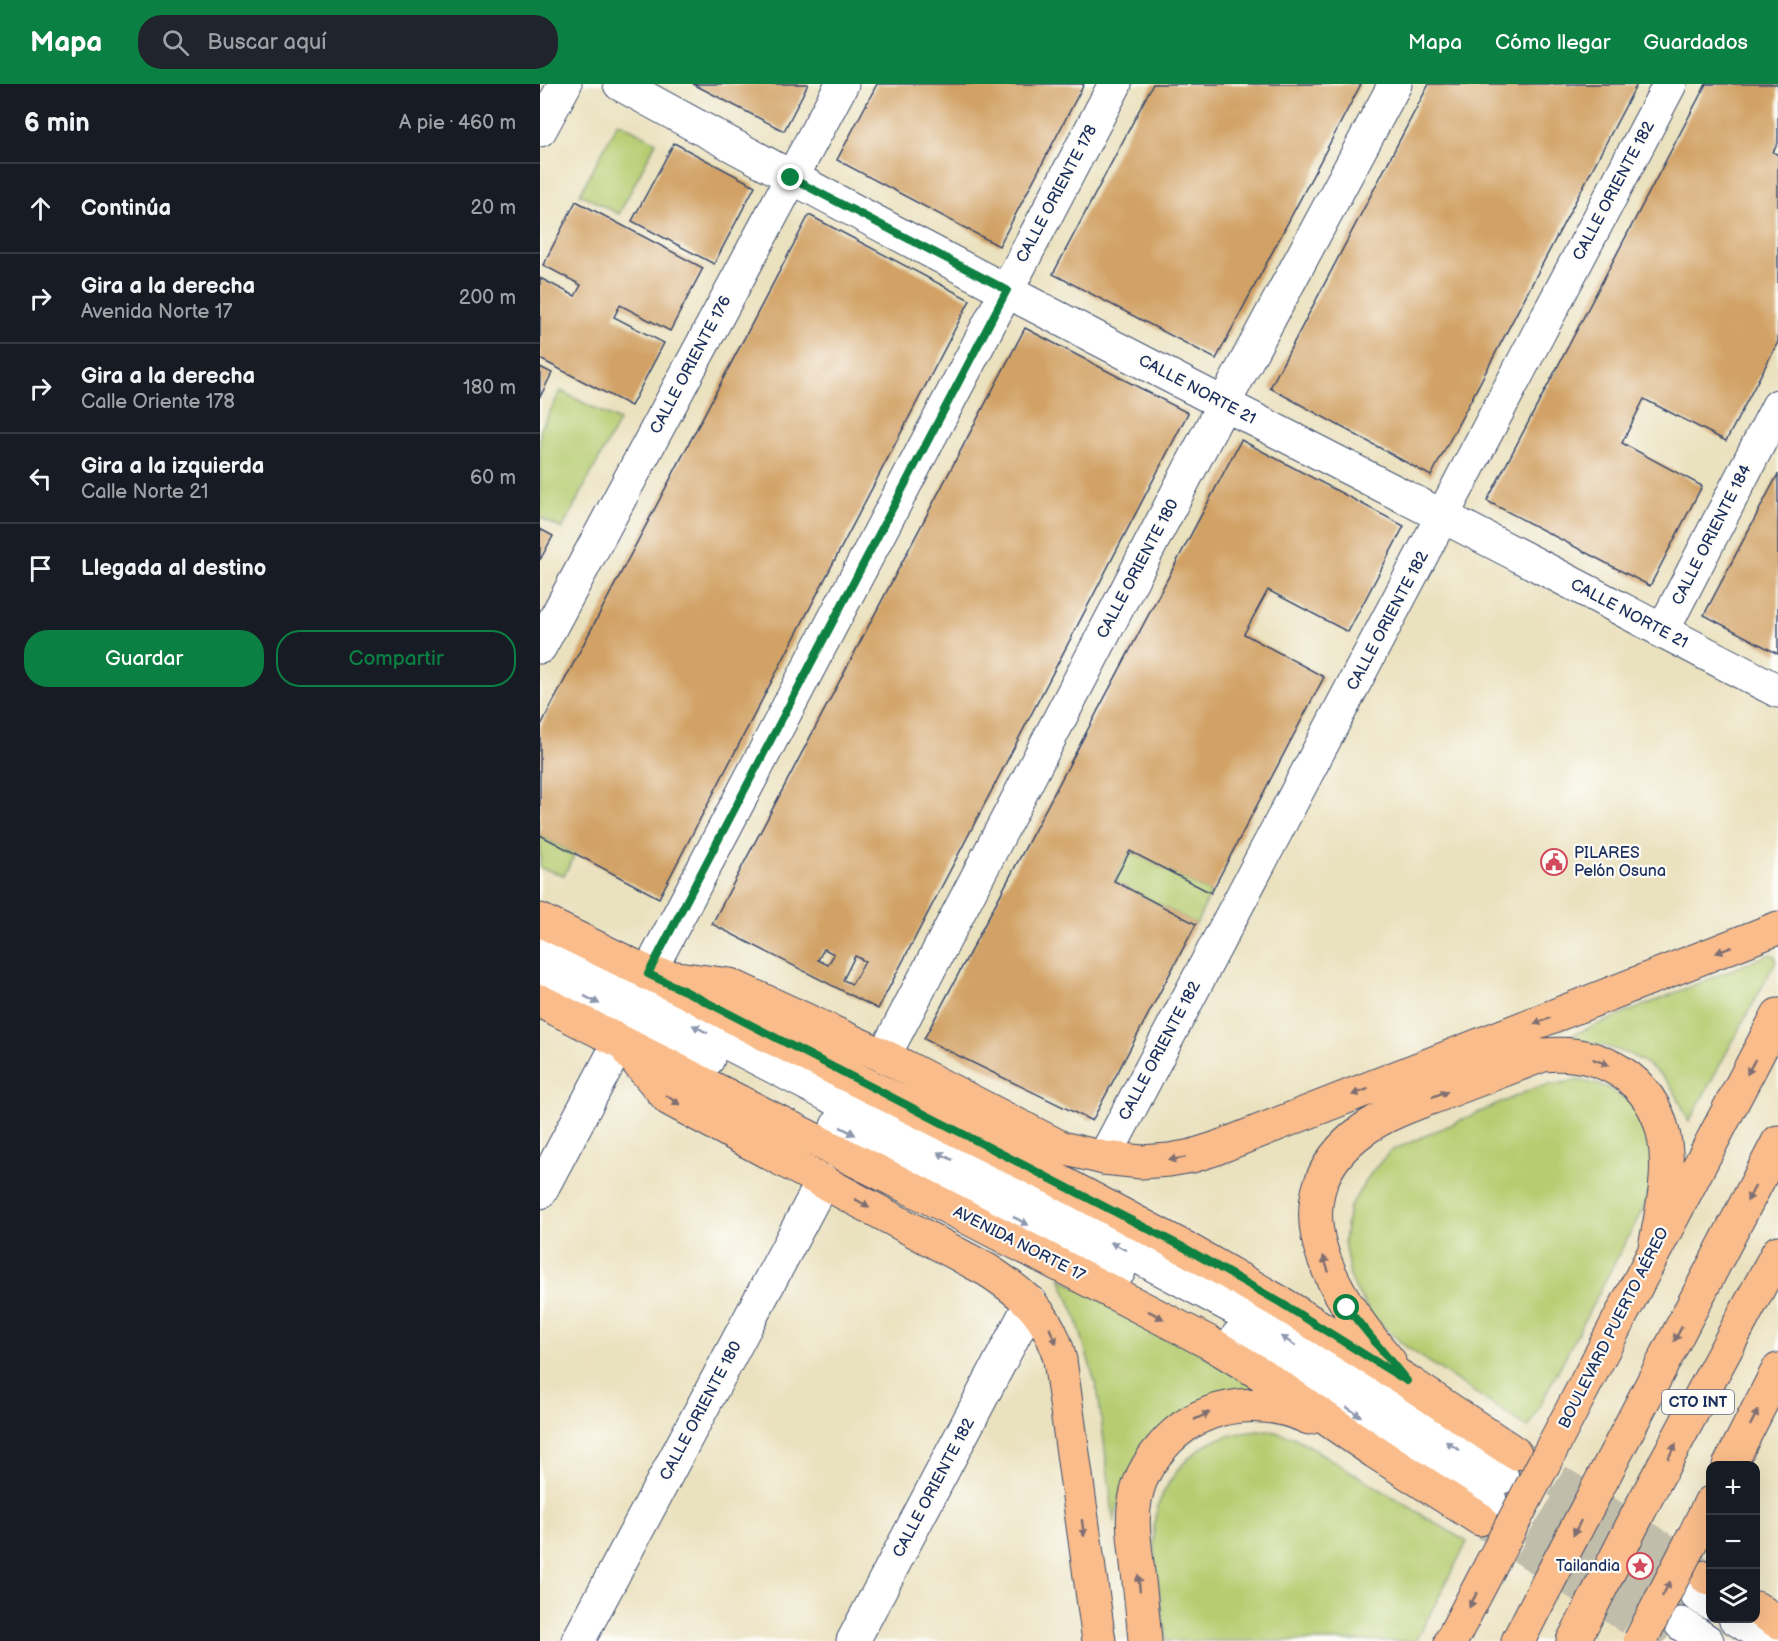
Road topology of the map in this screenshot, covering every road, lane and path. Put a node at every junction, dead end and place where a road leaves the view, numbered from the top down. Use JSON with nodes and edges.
{"nodes":[{"id":1,"x":565,"y":84,"type":"edge"},
{"id":2,"x":620,"y":84,"type":"edge"},
{"id":3,"x":842,"y":84,"type":"edge"},
{"id":4,"x":1115,"y":84,"type":"edge"},
{"id":5,"x":1395,"y":84,"type":"edge"},
{"id":6,"x":1670,"y":84,"type":"edge"},
{"id":7,"x":540,"y":130,"type":"edge"},
{"id":8,"x":791,"y":178,"type":"junction"},
{"id":9,"x":1007,"y":290,"type":"junction"},
{"id":10,"x":1223,"y":405,"type":"junction"},
{"id":11,"x":1778,"y":406,"type":"edge"},
{"id":12,"x":1443,"y":516,"type":"junction"},
{"id":13,"x":1662,"y":632,"type":"junction"},
{"id":14,"x":540,"y":647,"type":"edge"},
{"id":15,"x":1778,"y":691,"type":"edge"},
{"id":16,"x":540,"y":920,"type":"edge"},
{"id":17,"x":1778,"y":928,"type":"edge"},
{"id":18,"x":540,"y":946,"type":"edge"},
{"id":19,"x":540,"y":974,"type":"edge"},
{"id":20,"x":648,"y":974,"type":"junction"},
{"id":21,"x":540,"y":1001,"type":"edge"},
{"id":22,"x":1778,"y":1015,"type":"edge"},
{"id":23,"x":620,"y":1041,"type":"junction"},
{"id":24,"x":884,"y":1056,"type":"junction"},
{"id":25,"x":1778,"y":1142,"type":"edge"},
{"id":26,"x":1104,"y":1158,"type":"junction"},
{"id":27,"x":823,"y":1181,"type":"junction"},
{"id":28,"x":540,"y":1192,"type":"edge"},
{"id":29,"x":1655,"y":1247,"type":"junction"},
{"id":30,"x":1778,"y":1252,"type":"edge"},
{"id":31,"x":1030,"y":1303,"type":"junction"},
{"id":32,"x":1778,"y":1370,"type":"edge"},
{"id":33,"x":1407,"y":1381,"type":"junction"},
{"id":34,"x":1352,"y":1437,"type":"junction"},
{"id":35,"x":1732,"y":1461,"type":"edge"},
{"id":36,"x":1497,"y":1488,"type":"junction"},
{"id":37,"x":1706,"y":1511,"type":"edge"},
{"id":38,"x":1760,"y":1611,"type":"edge"},
{"id":39,"x":1778,"y":1622,"type":"edge"},
{"id":40,"x":1743,"y":1623,"type":"edge"},
{"id":41,"x":1579,"y":1630,"type":"edge"},
{"id":42,"x":578,"y":1641,"type":"edge"},
{"id":43,"x":854,"y":1641,"type":"edge"},
{"id":44,"x":1099,"y":1641,"type":"edge"},
{"id":45,"x":1145,"y":1641,"type":"edge"},
{"id":46,"x":1451,"y":1641,"type":"edge"},
{"id":47,"x":1518,"y":1641,"type":"edge"},
{"id":48,"x":1640,"y":1641,"type":"edge"},
{"id":49,"x":1772,"y":1641,"type":"edge"}],
"edges":[{"from":1,"to":7,"type":"street"},
{"from":2,"to":8,"type":"street","name":"CALLE NORTE 21"},
{"from":3,"to":8,"type":"street","name":"CALLE ORIENTE 176"},
{"from":4,"to":9,"type":"street","name":"CALLE ORIENTE 178"},
{"from":5,"to":10,"type":"street","name":"CALLE ORIENTE 180"},
{"from":6,"to":12,"type":"street","name":"CALLE ORIENTE 182"},
{"from":8,"to":9,"type":"street","name":"CALLE NORTE 21"},
{"from":8,"to":14,"type":"street","name":"CALLE ORIENTE 176"},
{"from":9,"to":10,"type":"street","name":"CALLE NORTE 21"},
{"from":9,"to":20,"type":"street","name":"CALLE ORIENTE 178"},
{"from":10,"to":12,"type":"street","name":"CALLE NORTE 21"},
{"from":10,"to":24,"type":"street","name":"CALLE ORIENTE 180"},
{"from":11,"to":13,"type":"street","name":"CALLE ORIENTE 184"},
{"from":12,"to":13,"type":"street","name":"CALLE NORTE 21"},
{"from":12,"to":26,"type":"street","name":"CALLE ORIENTE 182"},
{"from":13,"to":15,"type":"street","name":"CALLE NORTE 21"},
{"from":16,"to":20,"type":"main road"},
{"from":17,"to":26,"type":"main road","one_way":true},
{"from":36,"to":18,"type":"street","one_way":true},
{"from":19,"to":36,"type":"street","one_way":true},
{"from":20,"to":24,"type":"main road"},
{"from":20,"to":33,"type":"main road"},
{"from":21,"to":23,"type":"main road","name":"AVENIDA NORTE 17"},
{"from":22,"to":29,"type":"main road","name":"BOULEVARD PUERTO AÉREO","one_way":true},
{"from":23,"to":27,"type":"main road","one_way":true},
{"from":23,"to":28,"type":"street"},
{"from":23,"to":34,"type":"main road","name":"AVENIDA NORTE 17","one_way":true},
{"from":24,"to":26,"type":"main road"},
{"from":25,"to":47,"type":"main road","number":"CTO INT","one_way":true,"bridge":true},
{"from":27,"to":31,"type":"main road","one_way":true},
{"from":27,"to":42,"type":"street","name":"CALLE ORIENTE 180"},
{"from":33,"to":29,"type":"main road","one_way":true},
{"from":29,"to":46,"type":"main road","name":"BOULEVARD PUERTO AÉREO","one_way":true,"bridge":true},
{"from":41,"to":30,"type":"main road","number":"CTO INT","one_way":true,"bridge":true},
{"from":31,"to":43,"type":"street","name":"CALLE ORIENTE 182"},
{"from":31,"to":44,"type":"main road","one_way":true},
{"from":35,"to":32,"type":"main road","number":"CTO INT","one_way":true},
{"from":33,"to":36,"type":"main road"},
{"from":34,"to":36,"type":"main road","name":"AVENIDA NORTE 17"},
{"from":45,"to":34,"type":"main road","one_way":true},
{"from":48,"to":37,"type":"main road","one_way":true,"bridge":true},
{"from":38,"to":39,"type":"main road"},
{"from":40,"to":49,"type":"street"}]}
